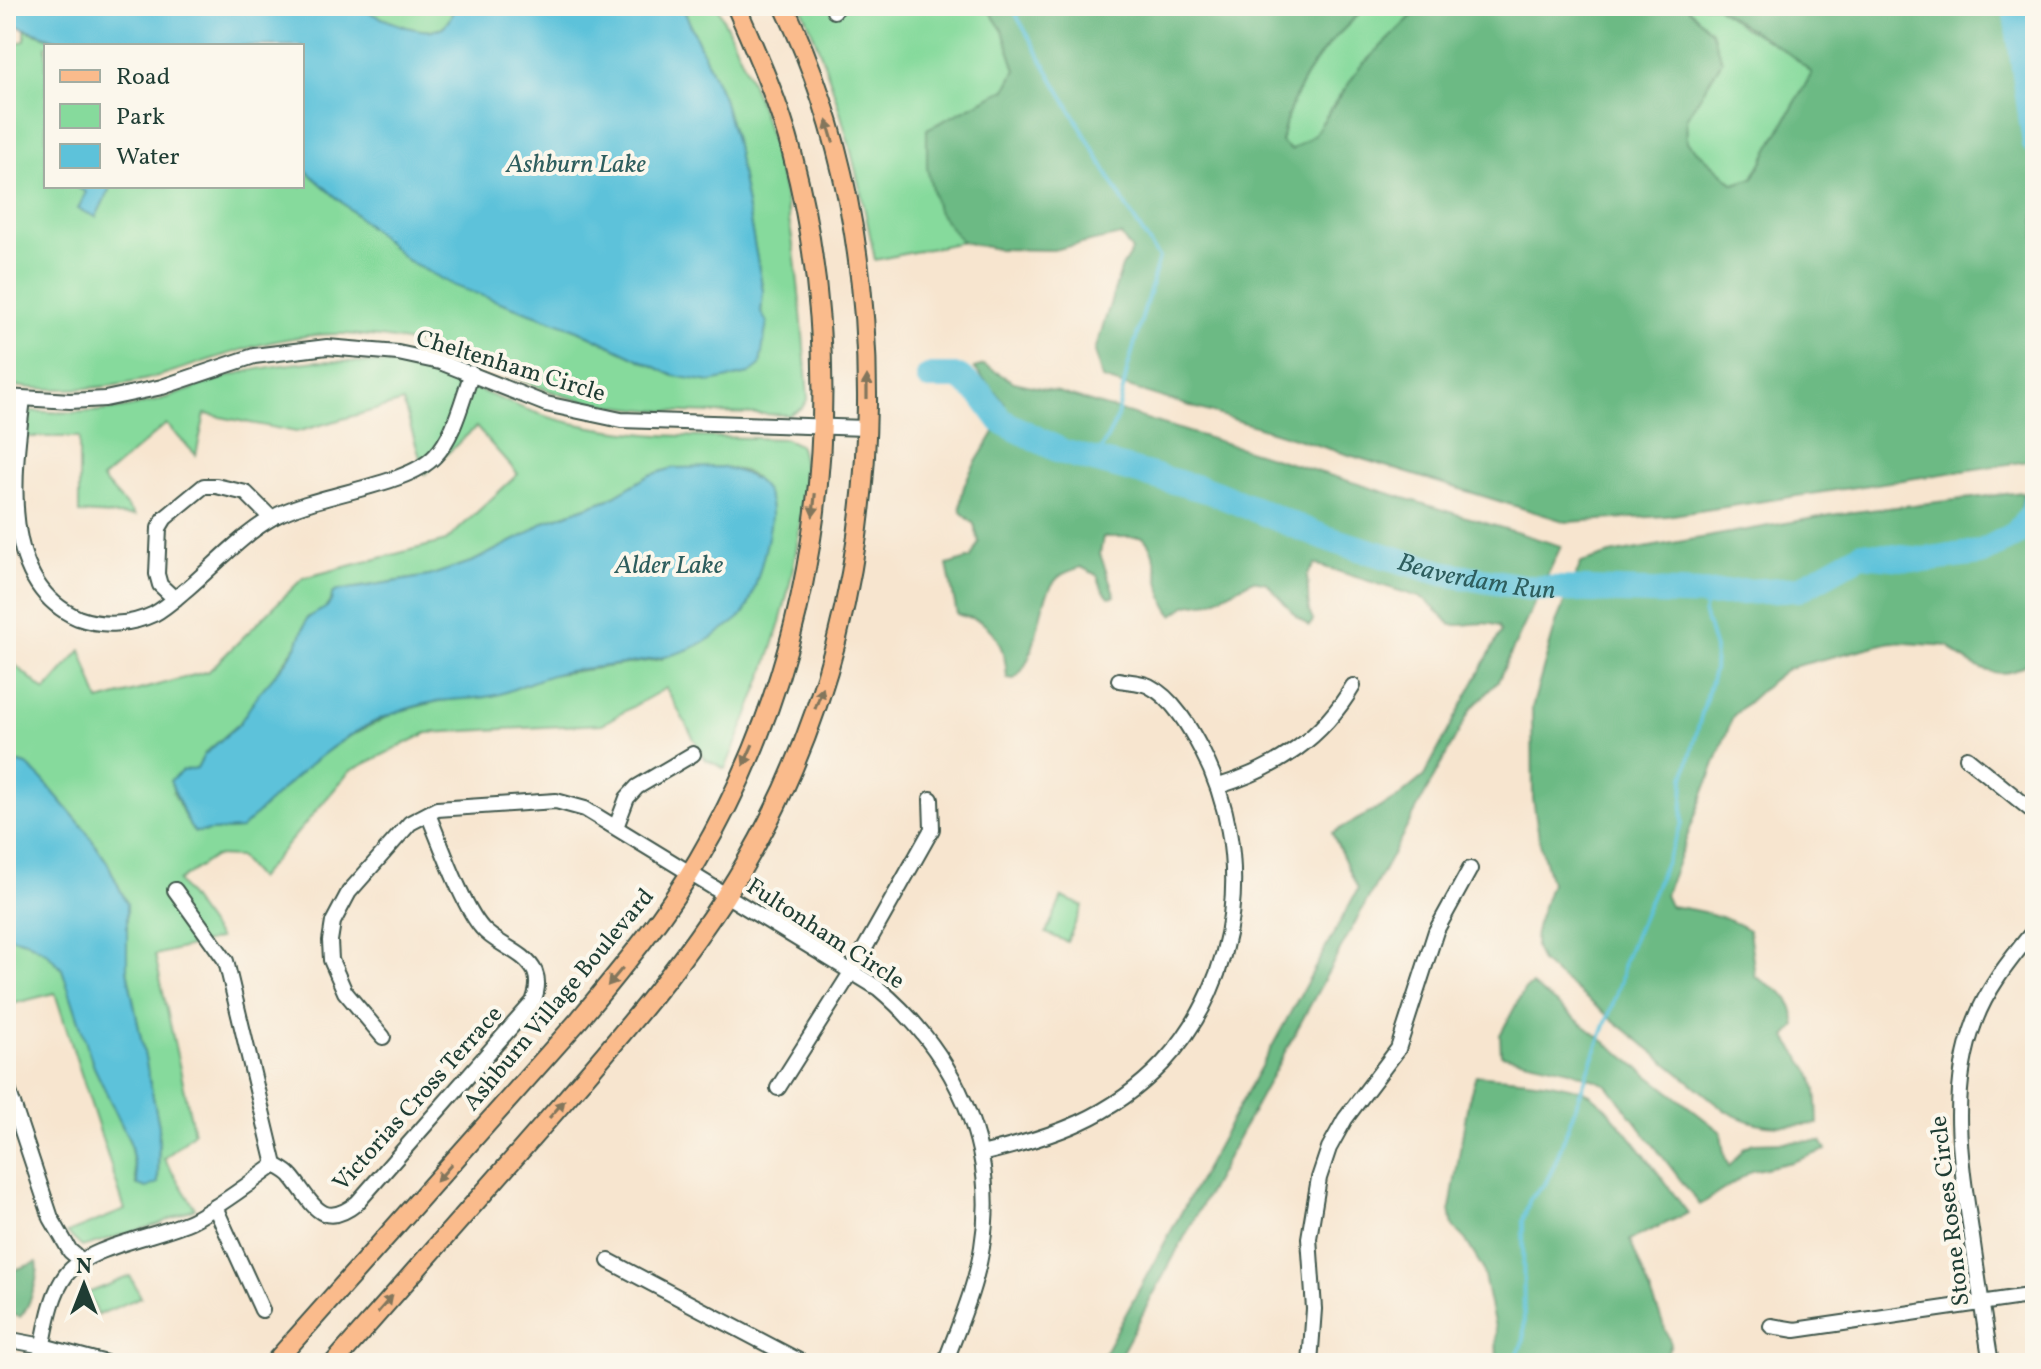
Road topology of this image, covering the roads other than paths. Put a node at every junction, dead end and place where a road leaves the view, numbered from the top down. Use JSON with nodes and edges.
{"nodes":[{"id":1,"x":736,"y":6,"type":"edge"},
{"id":2,"x":784,"y":6,"type":"edge"},
{"id":3,"x":472,"y":373,"type":"junction"},
{"id":4,"x":6,"y":397,"type":"edge"},
{"id":5,"x":23,"y":399,"type":"junction"},
{"id":6,"x":823,"y":427,"type":"junction"},
{"id":7,"x":866,"y":428,"type":"junction"},
{"id":8,"x":271,"y":518,"type":"junction"},
{"id":9,"x":175,"y":599,"type":"junction"},
{"id":10,"x":1119,"y":680,"type":"dead end"},
{"id":11,"x":1353,"y":686,"type":"dead end"},
{"id":12,"x":693,"y":754,"type":"dead end"},
{"id":13,"x":1967,"y":758,"type":"dead end"},
{"id":14,"x":1219,"y":786,"type":"junction"},
{"id":15,"x":931,"y":799,"type":"dead end"},
{"id":16,"x":2035,"y":813,"type":"edge"},
{"id":17,"x":428,"y":814,"type":"junction"},
{"id":18,"x":616,"y":827,"type":"junction"},
{"id":19,"x":1470,"y":869,"type":"dead end"},
{"id":20,"x":690,"y":872,"type":"junction"},
{"id":21,"x":175,"y":890,"type":"dead end"},
{"id":22,"x":727,"y":895,"type":"junction"},
{"id":23,"x":2035,"y":929,"type":"edge"},
{"id":24,"x":852,"y":971,"type":"junction"},
{"id":25,"x":383,"y":1037,"type":"dead end"},
{"id":26,"x":6,"y":1083,"type":"edge"},
{"id":27,"x":778,"y":1088,"type":"dead end"},
{"id":28,"x":981,"y":1154,"type":"junction"},
{"id":29,"x":275,"y":1165,"type":"junction"},
{"id":30,"x":215,"y":1207,"type":"junction"},
{"id":31,"x":82,"y":1261,"type":"junction"},
{"id":32,"x":609,"y":1261,"type":"dead end"},
{"id":33,"x":2035,"y":1295,"type":"edge"},
{"id":34,"x":1982,"y":1303,"type":"junction"},
{"id":35,"x":262,"y":1310,"type":"dead end"},
{"id":36,"x":1771,"y":1326,"type":"dead end"},
{"id":37,"x":6,"y":1339,"type":"edge"},
{"id":38,"x":43,"y":1346,"type":"junction"},
{"id":39,"x":39,"y":1363,"type":"edge"},
{"id":40,"x":106,"y":1363,"type":"edge"},
{"id":41,"x":274,"y":1363,"type":"edge"},
{"id":42,"x":334,"y":1363,"type":"edge"},
{"id":43,"x":803,"y":1363,"type":"edge"},
{"id":44,"x":945,"y":1363,"type":"edge"},
{"id":45,"x":1310,"y":1363,"type":"edge"},
{"id":46,"x":1991,"y":1363,"type":"edge"}],
"edges":[{"from":1,"to":6,"type":"main road","name":"Ashburn Village Boulevard"},
{"from":7,"to":2,"type":"main road","one_way":true},
{"from":3,"to":5,"type":"street","name":"Cheltenham Circle"},
{"from":3,"to":6,"type":"street","name":"Cheltenham Circle"},
{"from":3,"to":8,"type":"street"},
{"from":4,"to":5,"type":"street","name":"Cheltenham Circle"},
{"from":5,"to":9,"type":"street"},
{"from":6,"to":7,"type":"street","name":"Cheltenham Circle"},
{"from":6,"to":20,"type":"main road","name":"Ashburn Village Boulevard","one_way":true},
{"from":22,"to":7,"type":"main road","one_way":true},
{"from":8,"to":9,"type":"street"},
{"from":8,"to":9,"type":"street"},
{"from":10,"to":14,"type":"street"},
{"from":11,"to":14,"type":"street"},
{"from":12,"to":18,"type":"street"},
{"from":13,"to":16,"type":"street"},
{"from":14,"to":28,"type":"street"},
{"from":15,"to":24,"type":"street"},
{"from":17,"to":18,"type":"street","name":"Fultonham Circle"},
{"from":17,"to":25,"type":"street"},
{"from":17,"to":29,"type":"street","name":"Victorias Cross Terrace"},
{"from":18,"to":20,"type":"street","name":"Fultonham Circle"},
{"from":19,"to":45,"type":"street"},
{"from":20,"to":22,"type":"street","name":"Fultonham Circle"},
{"from":20,"to":41,"type":"main road","name":"Ashburn Village Boulevard","one_way":true},
{"from":21,"to":29,"type":"street"},
{"from":22,"to":24,"type":"street","name":"Fultonham Circle"},
{"from":42,"to":22,"type":"main road","one_way":true},
{"from":23,"to":34,"type":"street","name":"Stone Roses Circle"},
{"from":24,"to":27,"type":"street"},
{"from":24,"to":28,"type":"street","name":"Fultonham Circle"},
{"from":26,"to":31,"type":"street"},
{"from":28,"to":44,"type":"street","name":"Fultonham Circle"},
{"from":29,"to":30,"type":"street"},
{"from":30,"to":31,"type":"street"},
{"from":30,"to":35,"type":"street"},
{"from":31,"to":38,"type":"street"},
{"from":32,"to":43,"type":"street"},
{"from":33,"to":34,"type":"street"},
{"from":34,"to":36,"type":"street"},
{"from":34,"to":46,"type":"street","name":"Stone Roses Circle"},
{"from":37,"to":38,"type":"street"},
{"from":38,"to":39,"type":"street"},
{"from":38,"to":40,"type":"street"}]}
